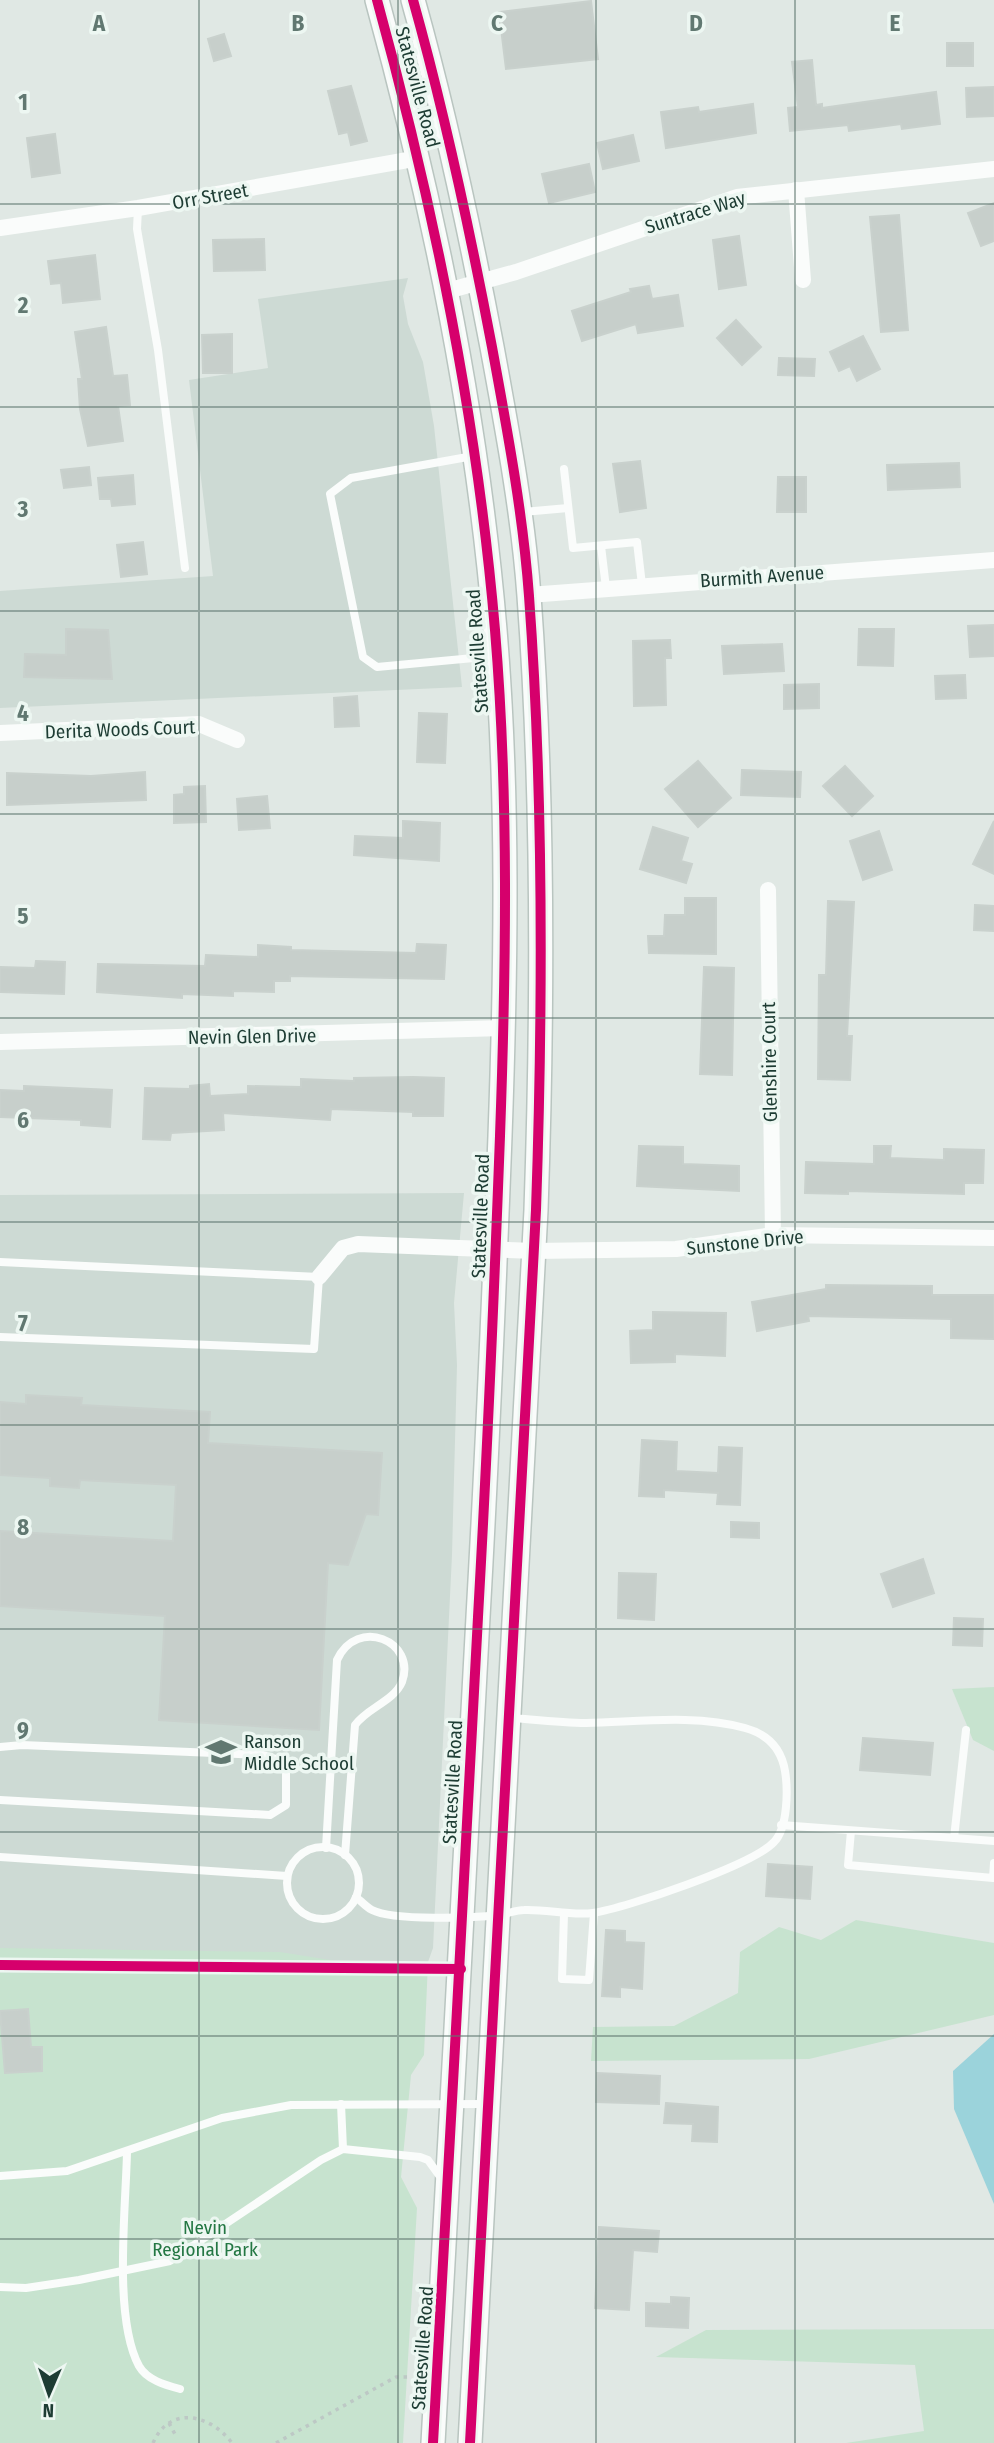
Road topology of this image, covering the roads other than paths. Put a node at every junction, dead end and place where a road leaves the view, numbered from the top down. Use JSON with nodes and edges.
{"nodes":[{"id":1,"x":377,"y":0,"type":"edge"},
{"id":2,"x":413,"y":0,"type":"edge"},
{"id":3,"x":419,"y":158,"type":"junction"},
{"id":4,"x":994,"y":169,"type":"edge"},
{"id":5,"x":796,"y":190,"type":"junction"},
{"id":6,"x":138,"y":208,"type":"junction"},
{"id":7,"x":0,"y":228,"type":"edge"},
{"id":8,"x":803,"y":280,"type":"dead end"},
{"id":9,"x":480,"y":282,"type":"junction"},
{"id":10,"x":447,"y":291,"type":"junction"},
{"id":11,"x":475,"y":455,"type":"junction"},
{"id":12,"x":564,"y":469,"type":"dead end"},
{"id":13,"x":568,"y":508,"type":"junction"},
{"id":14,"x":520,"y":512,"type":"junction"},
{"id":15,"x":601,"y":546,"type":"junction"},
{"id":16,"x":994,"y":560,"type":"edge"},
{"id":17,"x":185,"y":568,"type":"dead end"},
{"id":18,"x":642,"y":585,"type":"junction"},
{"id":19,"x":606,"y":588,"type":"junction"},
{"id":20,"x":529,"y":594,"type":"junction"},
{"id":21,"x":496,"y":656,"type":"junction"},
{"id":22,"x":0,"y":733,"type":"edge"},
{"id":23,"x":237,"y":740,"type":"dead end"},
{"id":24,"x":768,"y":890,"type":"dead end"},
{"id":25,"x":503,"y":1028,"type":"junction"},
{"id":26,"x":0,"y":1042,"type":"edge"},
{"id":27,"x":773,"y":1235,"type":"junction"},
{"id":28,"x":994,"y":1238,"type":"edge"},
{"id":29,"x":496,"y":1250,"type":"junction"},
{"id":30,"x":534,"y":1251,"type":"junction"},
{"id":31,"x":0,"y":1262,"type":"edge"},
{"id":32,"x":319,"y":1276,"type":"junction"},
{"id":33,"x":0,"y":1337,"type":"edge"},
{"id":34,"x":509,"y":1717,"type":"junction"},
{"id":35,"x":966,"y":1730,"type":"dead end"},
{"id":36,"x":0,"y":1747,"type":"edge"},
{"id":37,"x":0,"y":1800,"type":"edge"},
{"id":38,"x":781,"y":1825,"type":"junction"},
{"id":39,"x":851,"y":1831,"type":"junction"},
{"id":40,"x":954,"y":1838,"type":"junction"},
{"id":41,"x":994,"y":1841,"type":"edge"},
{"id":42,"x":326,"y":1848,"type":"junction"},
{"id":43,"x":345,"y":1855,"type":"junction"},
{"id":44,"x":0,"y":1857,"type":"edge"},
{"id":45,"x":994,"y":1863,"type":"edge"},
{"id":46,"x":287,"y":1876,"type":"junction"},
{"id":47,"x":356,"y":1897,"type":"junction"},
{"id":48,"x":594,"y":1913,"type":"junction"},
{"id":49,"x":564,"y":1914,"type":"junction"},
{"id":50,"x":499,"y":1915,"type":"junction"},
{"id":51,"x":463,"y":1918,"type":"junction"},
{"id":52,"x":341,"y":2104,"type":"junction"},
{"id":53,"x":454,"y":2104,"type":"junction"},
{"id":54,"x":488,"y":2105,"type":"junction"},
{"id":55,"x":344,"y":2148,"type":"junction"},
{"id":56,"x":127,"y":2152,"type":"junction"},
{"id":57,"x":0,"y":2176,"type":"edge"},
{"id":58,"x":449,"y":2194,"type":"junction"},
{"id":59,"x":124,"y":2272,"type":"junction"},
{"id":60,"x":0,"y":2287,"type":"edge"},
{"id":61,"x":180,"y":2389,"type":"dead end"},
{"id":62,"x":433,"y":2443,"type":"edge"},
{"id":63,"x":470,"y":2443,"type":"edge"}],
"edges":[{"from":1,"to":3,"type":"main road","name":"Statesville Road"},
{"from":2,"to":9,"type":"main road","name":"Statesville Road"},
{"from":3,"to":6,"type":"street","name":"Orr Street"},
{"from":3,"to":10,"type":"main road","name":"Statesville Road"},
{"from":4,"to":5,"type":"street","name":"Suntrace Way"},
{"from":5,"to":8,"type":"street"},
{"from":5,"to":9,"type":"street","name":"Suntrace Way"},
{"from":6,"to":7,"type":"street","name":"Orr Street"},
{"from":6,"to":17,"type":"lane"},
{"from":9,"to":10,"type":"street","name":"Suntrace Way"},
{"from":9,"to":14,"type":"main road","name":"Statesville Road"},
{"from":10,"to":11,"type":"main road","name":"Statesville Road"},
{"from":11,"to":21,"type":"main road","name":"Statesville Road"},
{"from":11,"to":21,"type":"lane"},
{"from":12,"to":13,"type":"lane"},
{"from":13,"to":14,"type":"lane"},
{"from":13,"to":15,"type":"lane"},
{"from":14,"to":20,"type":"main road","name":"Statesville Road"},
{"from":15,"to":18,"type":"lane"},
{"from":15,"to":19,"type":"lane"},
{"from":16,"to":18,"type":"street","name":"Burmith Avenue"},
{"from":18,"to":19,"type":"street","name":"Burmith Avenue"},
{"from":19,"to":20,"type":"street","name":"Burmith Avenue"},
{"from":20,"to":30,"type":"main road","name":"Statesville Road"},
{"from":21,"to":25,"type":"main road","name":"Statesville Road"},
{"from":22,"to":23,"type":"street","name":"Derita Woods Court"},
{"from":24,"to":27,"type":"street","name":"Glenshire Court"},
{"from":25,"to":26,"type":"street","name":"Nevin Glen Drive"},
{"from":25,"to":29,"type":"main road","name":"Statesville Road"},
{"from":27,"to":28,"type":"street","name":"Sunstone Drive"},
{"from":27,"to":30,"type":"street","name":"Sunstone Drive"},
{"from":29,"to":30,"type":"street","name":"Sunstone Drive"},
{"from":29,"to":32,"type":"street","name":"Sunstone Drive"},
{"from":29,"to":51,"type":"main road","name":"Statesville Road"},
{"from":30,"to":34,"type":"main road","name":"Statesville Road"},
{"from":31,"to":32,"type":"lane"},
{"from":32,"to":33,"type":"lane"},
{"from":34,"to":38,"type":"lane"},
{"from":34,"to":50,"type":"main road","name":"Statesville Road"},
{"from":35,"to":40,"type":"lane"},
{"from":36,"to":37,"type":"lane"},
{"from":38,"to":39,"type":"lane"},
{"from":38,"to":48,"type":"lane"},
{"from":39,"to":40,"type":"lane"},
{"from":39,"to":45,"type":"lane"},
{"from":40,"to":41,"type":"lane"},
{"from":42,"to":43,"type":"lane"},
{"from":42,"to":43,"type":"lane"},
{"from":42,"to":46,"type":"lane"},
{"from":43,"to":47,"type":"lane"},
{"from":44,"to":46,"type":"lane"},
{"from":46,"to":47,"type":"lane"},
{"from":47,"to":51,"type":"lane"},
{"from":48,"to":49,"type":"lane"},
{"from":48,"to":49,"type":"lane"},
{"from":49,"to":50,"type":"lane"},
{"from":50,"to":51,"type":"lane"},
{"from":50,"to":54,"type":"main road","name":"Statesville Road"},
{"from":51,"to":53,"type":"main road","name":"Statesville Road"},
{"from":52,"to":53,"type":"lane"},
{"from":52,"to":55,"type":"lane"},
{"from":52,"to":56,"type":"lane"},
{"from":53,"to":54,"type":"lane"},
{"from":53,"to":58,"type":"main road","name":"Statesville Road"},
{"from":54,"to":63,"type":"main road","name":"Statesville Road"},
{"from":55,"to":58,"type":"lane"},
{"from":55,"to":59,"type":"lane"},
{"from":56,"to":57,"type":"lane"},
{"from":56,"to":59,"type":"lane"},
{"from":58,"to":62,"type":"main road","name":"Statesville Road"},
{"from":59,"to":60,"type":"lane"},
{"from":59,"to":61,"type":"lane"}]}
